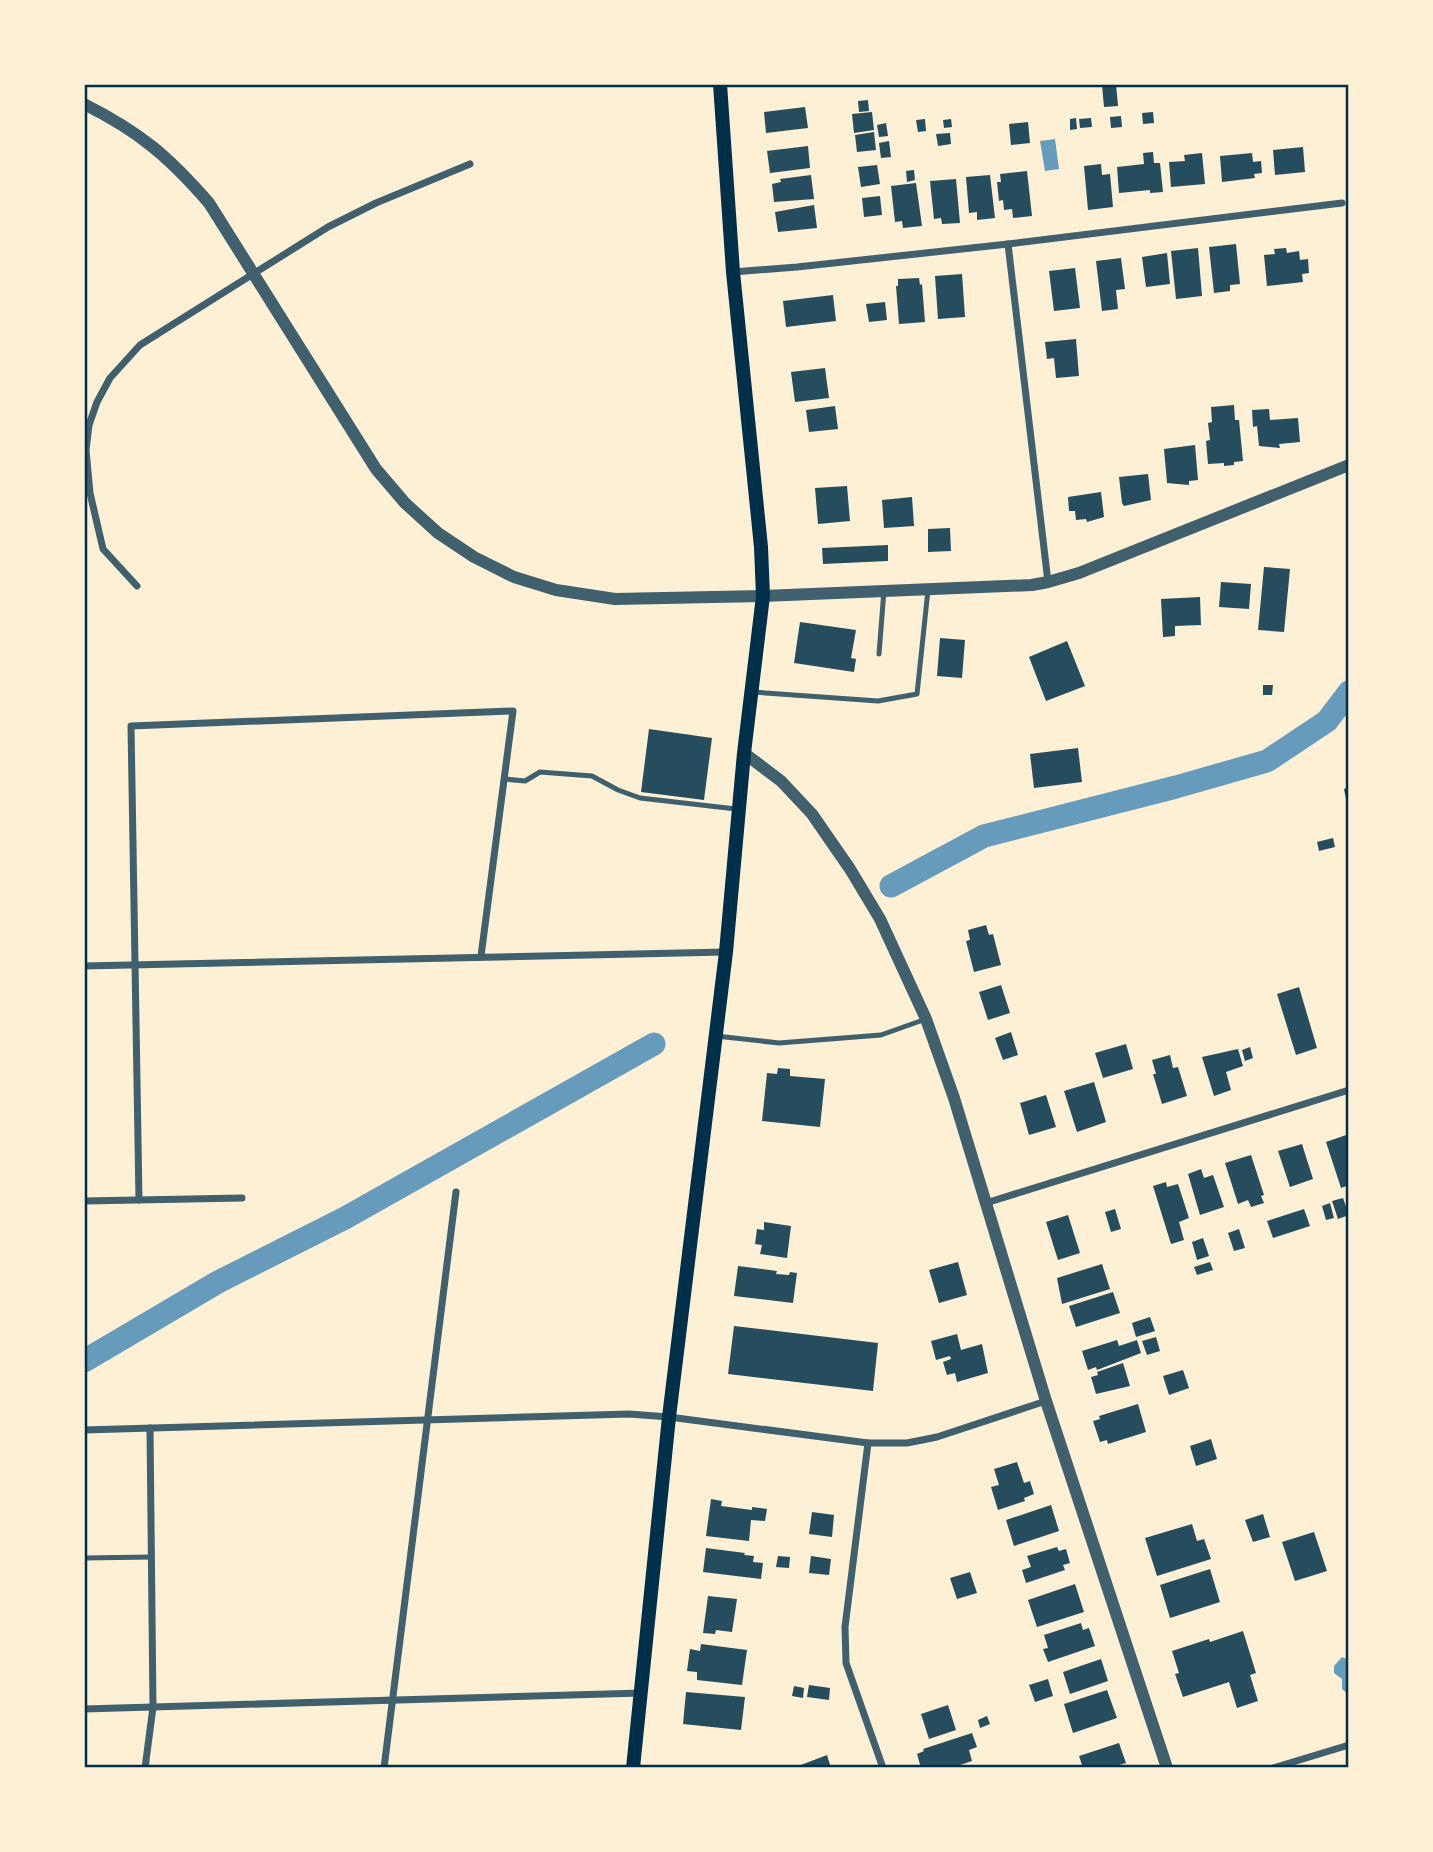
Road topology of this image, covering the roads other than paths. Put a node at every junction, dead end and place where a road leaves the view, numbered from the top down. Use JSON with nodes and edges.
{"nodes":[{"id":1,"x":720,"y":84,"type":"edge"},
{"id":2,"x":84,"y":104,"type":"edge"},
{"id":3,"x":470,"y":164,"type":"dead end"},
{"id":4,"x":1342,"y":203,"type":"dead end"},
{"id":5,"x":1008,"y":244,"type":"junction"},
{"id":6,"x":733,"y":272,"type":"junction"},
{"id":7,"x":254,"y":274,"type":"junction"},
{"id":8,"x":1349,"y":465,"type":"edge"},
{"id":9,"x":1048,"y":582,"type":"junction"},
{"id":10,"x":137,"y":586,"type":"dead end"},
{"id":11,"x":929,"y":588,"type":"junction"},
{"id":12,"x":884,"y":590,"type":"junction"},
{"id":13,"x":763,"y":596,"type":"junction"},
{"id":14,"x":879,"y":653,"type":"dead end"},
{"id":15,"x":753,"y":692,"type":"junction"},
{"id":16,"x":744,"y":753,"type":"junction"},
{"id":17,"x":504,"y":779,"type":"junction"},
{"id":18,"x":739,"y":810,"type":"junction"},
{"id":19,"x":726,"y":952,"type":"junction"},
{"id":20,"x":481,"y":956,"type":"junction"},
{"id":21,"x":135,"y":965,"type":"junction"},
{"id":22,"x":84,"y":966,"type":"edge"},
{"id":23,"x":926,"y":1019,"type":"junction"},
{"id":24,"x":716,"y":1036,"type":"junction"},
{"id":25,"x":1349,"y":1090,"type":"edge"},
{"id":26,"x":456,"y":1192,"type":"dead end"},
{"id":27,"x":242,"y":1198,"type":"dead end"},
{"id":28,"x":139,"y":1200,"type":"junction"},
{"id":29,"x":84,"y":1201,"type":"edge"},
{"id":30,"x":986,"y":1203,"type":"junction"},
{"id":31,"x":1046,"y":1401,"type":"junction"},
{"id":32,"x":669,"y":1417,"type":"junction"},
{"id":33,"x":428,"y":1419,"type":"junction"},
{"id":34,"x":150,"y":1428,"type":"junction"},
{"id":35,"x":84,"y":1430,"type":"edge"},
{"id":36,"x":868,"y":1443,"type":"junction"},
{"id":37,"x":152,"y":1557,"type":"junction"},
{"id":38,"x":84,"y":1558,"type":"edge"},
{"id":39,"x":642,"y":1693,"type":"junction"},
{"id":40,"x":393,"y":1700,"type":"junction"},
{"id":41,"x":153,"y":1707,"type":"junction"},
{"id":42,"x":84,"y":1709,"type":"edge"},
{"id":43,"x":1349,"y":1745,"type":"edge"},
{"id":44,"x":145,"y":1768,"type":"edge"},
{"id":45,"x":384,"y":1768,"type":"edge"},
{"id":46,"x":633,"y":1768,"type":"edge"},
{"id":47,"x":883,"y":1768,"type":"edge"},
{"id":48,"x":1167,"y":1768,"type":"edge"},
{"id":49,"x":1273,"y":1768,"type":"edge"}],
"edges":[{"from":1,"to":6,"type":"main road"},
{"from":2,"to":7,"type":"street"},
{"from":3,"to":7,"type":"street"},
{"from":4,"to":5,"type":"street"},
{"from":5,"to":6,"type":"street"},
{"from":5,"to":9,"type":"street"},
{"from":6,"to":13,"type":"main road"},
{"from":7,"to":10,"type":"street"},
{"from":7,"to":13,"type":"street"},
{"from":8,"to":9,"type":"street"},
{"from":9,"to":11,"type":"street"},
{"from":11,"to":12,"type":"street"},
{"from":11,"to":15,"type":"lane"},
{"from":12,"to":13,"type":"street"},
{"from":12,"to":14,"type":"lane"},
{"from":13,"to":15,"type":"main road"},
{"from":15,"to":16,"type":"main road"},
{"from":16,"to":18,"type":"main road"},
{"from":16,"to":23,"type":"street"},
{"from":17,"to":18,"type":"lane"},
{"from":17,"to":20,"type":"street"},
{"from":17,"to":21,"type":"street"},
{"from":18,"to":19,"type":"main road"},
{"from":19,"to":20,"type":"street"},
{"from":19,"to":24,"type":"main road"},
{"from":20,"to":21,"type":"street"},
{"from":21,"to":22,"type":"street"},
{"from":21,"to":28,"type":"street"},
{"from":23,"to":24,"type":"lane"},
{"from":23,"to":30,"type":"street"},
{"from":24,"to":32,"type":"main road"},
{"from":25,"to":30,"type":"street"},
{"from":26,"to":33,"type":"street"},
{"from":27,"to":28,"type":"street"},
{"from":28,"to":29,"type":"street"},
{"from":30,"to":31,"type":"street"},
{"from":31,"to":36,"type":"street"},
{"from":31,"to":48,"type":"street"},
{"from":32,"to":33,"type":"street"},
{"from":32,"to":36,"type":"street"},
{"from":32,"to":39,"type":"main road"},
{"from":33,"to":34,"type":"street"},
{"from":33,"to":40,"type":"street"},
{"from":34,"to":35,"type":"street"},
{"from":34,"to":37,"type":"street"},
{"from":36,"to":47,"type":"street"},
{"from":37,"to":38,"type":"lane"},
{"from":37,"to":41,"type":"street"},
{"from":39,"to":40,"type":"street"},
{"from":39,"to":46,"type":"main road"},
{"from":40,"to":41,"type":"street"},
{"from":40,"to":45,"type":"street"},
{"from":41,"to":42,"type":"street"},
{"from":41,"to":44,"type":"street"},
{"from":43,"to":49,"type":"street"}]}
